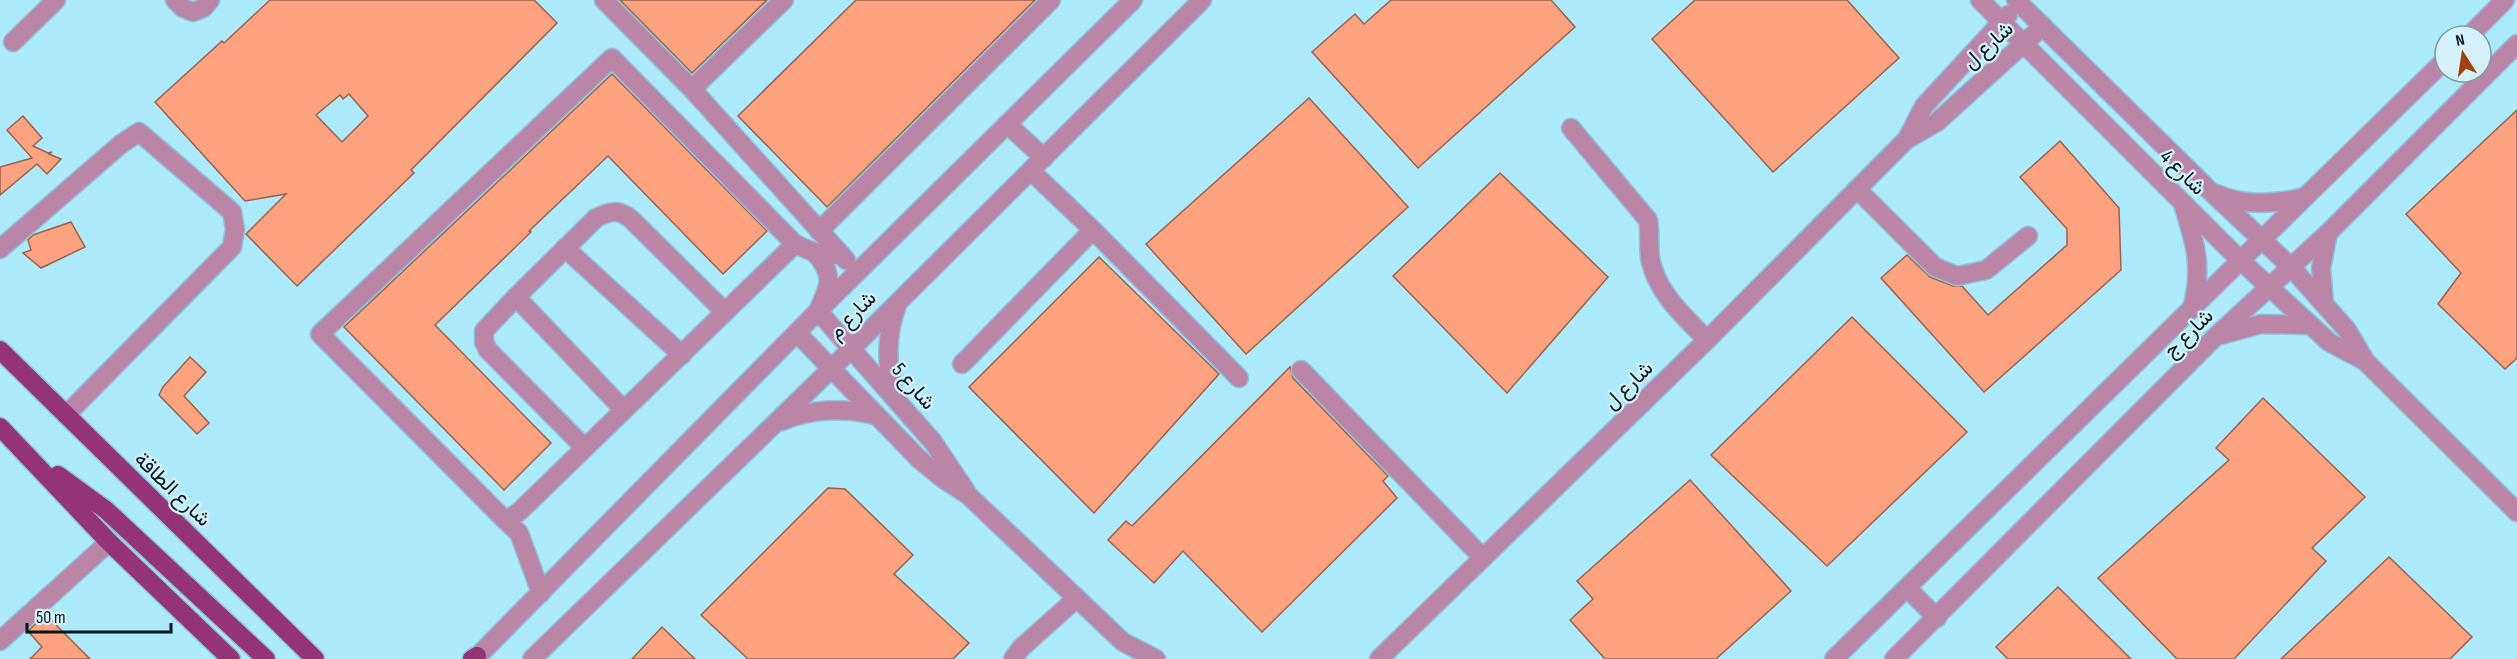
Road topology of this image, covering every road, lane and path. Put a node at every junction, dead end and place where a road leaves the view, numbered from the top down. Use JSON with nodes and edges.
{"nodes":[{"id":1,"x":56,"y":0,"type":"edge"},
{"id":2,"x":175,"y":0,"type":"edge"},
{"id":3,"x":210,"y":0,"type":"edge"},
{"id":4,"x":604,"y":0,"type":"edge"},
{"id":5,"x":784,"y":0,"type":"edge"},
{"id":6,"x":1051,"y":0,"type":"edge"},
{"id":7,"x":1133,"y":0,"type":"edge"},
{"id":8,"x":1202,"y":0,"type":"edge"},
{"id":9,"x":1980,"y":0,"type":"edge"},
{"id":10,"x":2505,"y":0,"type":"edge"},
{"id":11,"x":2018,"y":2,"type":"edge"},
{"id":12,"x":2001,"y":21,"type":"junction"},
{"id":13,"x":2481,"y":24,"type":"edge"},
{"id":14,"x":2043,"y":26,"type":"junction"},
{"id":15,"x":13,"y":42,"type":"dead end"},
{"id":16,"x":2022,"y":44,"type":"junction"},
{"id":17,"x":2517,"y":44,"type":"edge"},
{"id":18,"x":2433,"y":72,"type":"edge"},
{"id":19,"x":692,"y":90,"type":"junction"},
{"id":20,"x":1006,"y":124,"type":"junction"},
{"id":21,"x":1571,"y":128,"type":"dead end"},
{"id":22,"x":1906,"y":141,"type":"junction"},
{"id":23,"x":1044,"y":158,"type":"junction"},
{"id":24,"x":1031,"y":171,"type":"junction"},
{"id":25,"x":1857,"y":189,"type":"junction"},
{"id":26,"x":2208,"y":189,"type":"junction"},
{"id":27,"x":2306,"y":197,"type":"junction"},
{"id":28,"x":2183,"y":203,"type":"junction"},
{"id":29,"x":1093,"y":230,"type":"junction"},
{"id":30,"x":819,"y":231,"type":"junction"},
{"id":31,"x":2328,"y":233,"type":"junction"},
{"id":32,"x":2028,"y":236,"type":"dead end"},
{"id":33,"x":2261,"y":239,"type":"junction"},
{"id":34,"x":795,"y":244,"type":"junction"},
{"id":35,"x":565,"y":248,"type":"junction"},
{"id":36,"x":0,"y":249,"type":"edge"},
{"id":37,"x":814,"y":252,"type":"junction"},
{"id":38,"x":840,"y":254,"type":"junction"},
{"id":39,"x":2240,"y":260,"type":"junction"},
{"id":40,"x":2291,"y":267,"type":"junction"},
{"id":41,"x":858,"y":272,"type":"junction"},
{"id":42,"x":2269,"y":288,"type":"junction"},
{"id":43,"x":516,"y":297,"type":"junction"},
{"id":44,"x":899,"y":300,"type":"junction"},
{"id":45,"x":2324,"y":303,"type":"junction"},
{"id":46,"x":2193,"y":305,"type":"junction"},
{"id":47,"x":818,"y":311,"type":"junction"},
{"id":48,"x":725,"y":312,"type":"junction"},
{"id":49,"x":2310,"y":325,"type":"junction"},
{"id":50,"x":797,"y":333,"type":"junction"},
{"id":51,"x":2214,"y":338,"type":"junction"},
{"id":52,"x":1707,"y":340,"type":"junction"},
{"id":53,"x":851,"y":349,"type":"junction"},
{"id":54,"x":0,"y":350,"type":"edge"},
{"id":55,"x":682,"y":354,"type":"junction"},
{"id":56,"x":2366,"y":362,"type":"junction"},
{"id":57,"x":962,"y":364,"type":"dead end"},
{"id":58,"x":830,"y":370,"type":"junction"},
{"id":59,"x":1302,"y":370,"type":"dead end"},
{"id":60,"x":1239,"y":378,"type":"dead end"},
{"id":61,"x":894,"y":397,"type":"junction"},
{"id":62,"x":624,"y":410,"type":"junction"},
{"id":63,"x":66,"y":415,"type":"junction"},
{"id":64,"x":875,"y":415,"type":"junction"},
{"id":65,"x":774,"y":423,"type":"junction"},
{"id":66,"x":0,"y":427,"type":"edge"},
{"id":67,"x":585,"y":448,"type":"junction"},
{"id":68,"x":24,"y":451,"type":"junction"},
{"id":69,"x":968,"y":495,"type":"junction"},
{"id":70,"x":2517,"y":512,"type":"edge"},
{"id":71,"x":506,"y":521,"type":"junction"},
{"id":72,"x":110,"y":542,"type":"junction"},
{"id":73,"x":1483,"y":558,"type":"junction"},
{"id":74,"x":1908,"y":590,"type":"junction"},
{"id":75,"x":541,"y":593,"type":"junction"},
{"id":76,"x":1077,"y":598,"type":"junction"},
{"id":77,"x":1937,"y":618,"type":"junction"},
{"id":78,"x":0,"y":641,"type":"edge"},
{"id":79,"x":302,"y":645,"type":"junction"},
{"id":80,"x":1126,"y":651,"type":"edge"},
{"id":81,"x":475,"y":658,"type":"edge"},
{"id":82,"x":231,"y":659,"type":"edge"},
{"id":83,"x":266,"y":659,"type":"edge"},
{"id":84,"x":315,"y":659,"type":"edge"},
{"id":85,"x":327,"y":659,"type":"edge"},
{"id":86,"x":532,"y":659,"type":"edge"},
{"id":87,"x":1013,"y":659,"type":"edge"},
{"id":88,"x":1156,"y":659,"type":"edge"},
{"id":89,"x":1379,"y":659,"type":"edge"},
{"id":90,"x":1834,"y":659,"type":"edge"},
{"id":91,"x":1894,"y":659,"type":"edge"}],
"edges":[{"from":1,"to":15,"type":"street"},
{"from":2,"to":3,"type":"street"},
{"from":4,"to":19,"type":"street"},
{"from":5,"to":19,"type":"street"},
{"from":6,"to":30,"type":"street"},
{"from":7,"to":20,"type":"street","name":"شارع م"},
{"from":8,"to":23,"type":"street","name":"شارع م"},
{"from":9,"to":12,"type":"street","name":"شارع 4"},
{"from":10,"to":13,"type":"street"},
{"from":11,"to":12,"type":"street","name":"شارع ل"},
{"from":11,"to":14,"type":"street","name":"شارع 4"},
{"from":12,"to":16,"type":"street","name":"شارع 4"},
{"from":12,"to":22,"type":"street","name":"شارع ل"},
{"from":14,"to":16,"type":"street","name":"شارع ل"},
{"from":14,"to":26,"type":"street","name":"شارع 4"},
{"from":16,"to":22,"type":"street","name":"شارع ل"},
{"from":16,"to":28,"type":"street","name":"شارع 4"},
{"from":17,"to":31,"type":"street","name":"شارع ج"},
{"from":18,"to":27,"type":"street","name":"شارع ج"},
{"from":19,"to":30,"type":"street"},
{"from":20,"to":23,"type":"street"},
{"from":20,"to":41,"type":"street","name":"شارع م"},
{"from":21,"to":52,"type":"street"},
{"from":22,"to":25,"type":"street","name":"شارع ل"},
{"from":23,"to":24,"type":"street","name":"شارع م"},
{"from":24,"to":29,"type":"street"},
{"from":24,"to":44,"type":"street","name":"شارع م"},
{"from":25,"to":32,"type":"street"},
{"from":25,"to":52,"type":"street","name":"شارع ل"},
{"from":26,"to":27,"type":"street"},
{"from":26,"to":33,"type":"street","name":"شارع 4"},
{"from":27,"to":33,"type":"street","name":"شارع ج"},
{"from":28,"to":39,"type":"street","name":"شارع 4"},
{"from":28,"to":46,"type":"street"},
{"from":29,"to":57,"type":"street"},
{"from":29,"to":60,"type":"street"},
{"from":30,"to":38,"type":"street"},
{"from":31,"to":40,"type":"street","name":"شارع ج"},
{"from":31,"to":45,"type":"street"},
{"from":33,"to":39,"type":"street","name":"شارع ج"},
{"from":33,"to":40,"type":"street","name":"شارع 4"},
{"from":34,"to":37,"type":"street"},
{"from":34,"to":48,"type":"street"},
{"from":34,"to":71,"type":"street"},
{"from":35,"to":43,"type":"street"},
{"from":35,"to":48,"type":"street"},
{"from":35,"to":55,"type":"street"},
{"from":36,"to":63,"type":"street"},
{"from":37,"to":38,"type":"street"},
{"from":37,"to":47,"type":"street"},
{"from":38,"to":41,"type":"street"},
{"from":39,"to":42,"type":"street","name":"شارع 4"},
{"from":39,"to":46,"type":"street","name":"شارع ج"},
{"from":40,"to":42,"type":"street","name":"شارع ج"},
{"from":40,"to":45,"type":"street","name":"شارع 4"},
{"from":41,"to":47,"type":"street","name":"شارع م"},
{"from":42,"to":49,"type":"street","name":"شارع 4"},
{"from":42,"to":51,"type":"street","name":"شارع ج"},
{"from":43,"to":62,"type":"street"},
{"from":43,"to":67,"type":"street"},
{"from":44,"to":53,"type":"street","name":"شارع م"},
{"from":44,"to":61,"type":"street"},
{"from":45,"to":56,"type":"street","name":"شارع 4"},
{"from":46,"to":74,"type":"street","name":"شارع ج"},
{"from":47,"to":50,"type":"street","name":"شارع م"},
{"from":47,"to":53,"type":"street","name":"شارع 5"},
{"from":48,"to":55,"type":"street"},
{"from":49,"to":51,"type":"street"},
{"from":49,"to":56,"type":"street","name":"شارع 4"},
{"from":50,"to":58,"type":"street","name":"شارع 5"},
{"from":50,"to":75,"type":"street","name":"شارع م"},
{"from":51,"to":77,"type":"street","name":"شارع ج"},
{"from":52,"to":73,"type":"street","name":"شارع ل"},
{"from":53,"to":58,"type":"street","name":"شارع م"},
{"from":53,"to":61,"type":"street","name":"شارع 5"},
{"from":54,"to":63,"type":"main road","name":"شارع الطاقة"},
{"from":55,"to":62,"type":"street"},
{"from":56,"to":70,"type":"street","name":"شارع 4"},
{"from":58,"to":64,"type":"street","name":"شارع 5"},
{"from":58,"to":65,"type":"street","name":"شارع م"},
{"from":59,"to":73,"type":"street"},
{"from":61,"to":69,"type":"street","name":"شارع 5"},
{"from":62,"to":67,"type":"street"},
{"from":63,"to":79,"type":"main road","name":"شارع الطاقة"},
{"from":64,"to":65,"type":"street"},
{"from":64,"to":69,"type":"street","name":"شارع 5"},
{"from":65,"to":86,"type":"street","name":"شارع م"},
{"from":66,"to":68,"type":"main road"},
{"from":67,"to":71,"type":"street"},
{"from":68,"to":72,"type":"main road"},
{"from":68,"to":83,"type":"main road"},
{"from":69,"to":76,"type":"street","name":"شارع 5"},
{"from":71,"to":75,"type":"street"},
{"from":72,"to":78,"type":"street"},
{"from":72,"to":82,"type":"main road"},
{"from":73,"to":89,"type":"street","name":"شارع ل"},
{"from":74,"to":77,"type":"street"},
{"from":74,"to":90,"type":"street","name":"شارع ج"},
{"from":75,"to":81,"type":"street","name":"شارع م"},
{"from":76,"to":80,"type":"street","name":"شارع 5"},
{"from":76,"to":87,"type":"street"},
{"from":77,"to":91,"type":"street","name":"شارع ج"},
{"from":79,"to":84,"type":"main road","name":"شارع الطاقة"},
{"from":79,"to":85,"type":"main road"},
{"from":80,"to":88,"type":"street","name":"شارع 5"}]}
